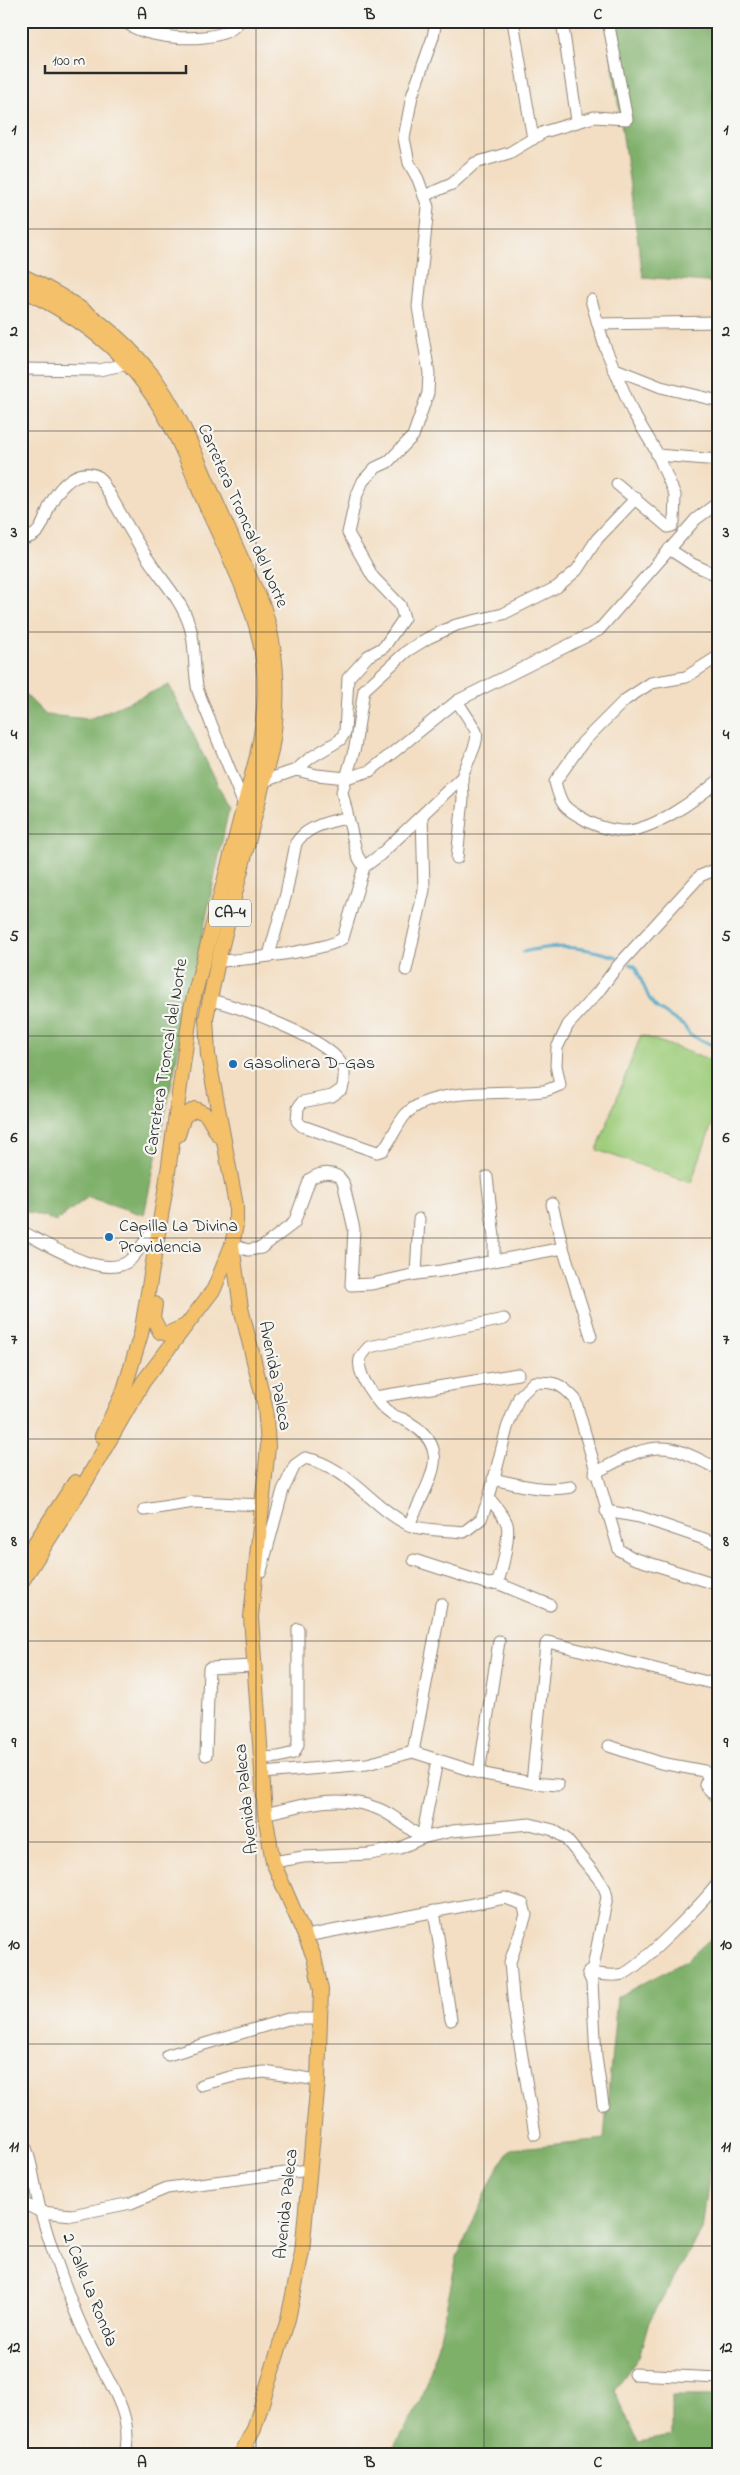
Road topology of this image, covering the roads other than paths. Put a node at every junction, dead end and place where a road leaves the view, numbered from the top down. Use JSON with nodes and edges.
{"nodes":[{"id":1,"x":124,"y":21,"type":"edge"},
{"id":2,"x":240,"y":21,"type":"edge"},
{"id":3,"x":436,"y":21,"type":"edge"},
{"id":4,"x":513,"y":21,"type":"edge"},
{"id":5,"x":562,"y":21,"type":"edge"},
{"id":6,"x":608,"y":21,"type":"edge"},
{"id":7,"x":578,"y":120,"type":"junction"},
{"id":8,"x":533,"y":139,"type":"junction"},
{"id":9,"x":424,"y":196,"type":"junction"},
{"id":10,"x":21,"y":275,"type":"edge"},
{"id":11,"x":21,"y":289,"type":"edge"},
{"id":12,"x":591,"y":300,"type":"dead end"},
{"id":13,"x":719,"y":322,"type":"edge"},
{"id":14,"x":598,"y":324,"type":"junction"},
{"id":15,"x":128,"y":364,"type":"junction"},
{"id":16,"x":613,"y":368,"type":"junction"},
{"id":17,"x":21,"y":369,"type":"edge"},
{"id":18,"x":719,"y":401,"type":"edge"},
{"id":19,"x":658,"y":455,"type":"junction"},
{"id":20,"x":719,"y":460,"type":"edge"},
{"id":21,"x":617,"y":484,"type":"dead end"},
{"id":22,"x":636,"y":498,"type":"junction"},
{"id":23,"x":719,"y":502,"type":"edge"},
{"id":24,"x":672,"y":526,"type":"junction"},
{"id":25,"x":21,"y":539,"type":"edge"},
{"id":26,"x":672,"y":545,"type":"junction"},
{"id":27,"x":719,"y":576,"type":"edge"},
{"id":28,"x":719,"y":656,"type":"edge"},
{"id":29,"x":457,"y":701,"type":"junction"},
{"id":30,"x":296,"y":770,"type":"junction"},
{"id":31,"x":462,"y":777,"type":"junction"},
{"id":32,"x":346,"y":778,"type":"junction"},
{"id":33,"x":719,"y":780,"type":"edge"},
{"id":34,"x":264,"y":781,"type":"junction"},
{"id":35,"x":244,"y":805,"type":"junction"},
{"id":36,"x":422,"y":816,"type":"junction"},
{"id":37,"x":347,"y":818,"type":"junction"},
{"id":38,"x":457,"y":858,"type":"dead end"},
{"id":39,"x":364,"y":867,"type":"junction"},
{"id":40,"x":719,"y":868,"type":"edge"},
{"id":41,"x":269,"y":955,"type":"junction"},
{"id":42,"x":218,"y":962,"type":"junction"},
{"id":43,"x":406,"y":970,"type":"dead end"},
{"id":44,"x":211,"y":1000,"type":"junction"},
{"id":45,"x":225,"y":1146,"type":"junction"},
{"id":46,"x":169,"y":1162,"type":"junction"},
{"id":47,"x":487,"y":1177,"type":"dead end"},
{"id":48,"x":166,"y":1186,"type":"junction"},
{"id":49,"x":552,"y":1204,"type":"dead end"},
{"id":50,"x":161,"y":1217,"type":"junction"},
{"id":51,"x":419,"y":1219,"type":"dead end"},
{"id":52,"x":21,"y":1231,"type":"edge"},
{"id":53,"x":232,"y":1245,"type":"junction"},
{"id":54,"x":563,"y":1248,"type":"junction"},
{"id":55,"x":494,"y":1260,"type":"junction"},
{"id":56,"x":416,"y":1274,"type":"junction"},
{"id":57,"x":214,"y":1289,"type":"junction"},
{"id":58,"x":243,"y":1314,"type":"junction"},
{"id":59,"x":504,"y":1318,"type":"dead end"},
{"id":60,"x":186,"y":1325,"type":"junction"},
{"id":61,"x":591,"y":1336,"type":"dead end"},
{"id":62,"x":518,"y":1374,"type":"dead end"},
{"id":63,"x":375,"y":1397,"type":"junction"},
{"id":64,"x":719,"y":1469,"type":"edge"},
{"id":65,"x":595,"y":1473,"type":"junction"},
{"id":66,"x":494,"y":1479,"type":"junction"},
{"id":67,"x":571,"y":1487,"type":"dead end"},
{"id":68,"x":489,"y":1498,"type":"junction"},
{"id":69,"x":262,"y":1505,"type":"junction"},
{"id":70,"x":144,"y":1510,"type":"dead end"},
{"id":71,"x":606,"y":1511,"type":"junction"},
{"id":72,"x":409,"y":1526,"type":"junction"},
{"id":73,"x":719,"y":1544,"type":"edge"},
{"id":74,"x":414,"y":1560,"type":"dead end"},
{"id":75,"x":21,"y":1564,"type":"edge"},
{"id":76,"x":21,"y":1583,"type":"edge"},
{"id":77,"x":496,"y":1583,"type":"junction"},
{"id":78,"x":719,"y":1585,"type":"edge"},
{"id":79,"x":441,"y":1604,"type":"dead end"},
{"id":80,"x":550,"y":1606,"type":"dead end"},
{"id":81,"x":251,"y":1617,"type":"junction"},
{"id":82,"x":298,"y":1629,"type":"dead end"},
{"id":83,"x":499,"y":1641,"type":"dead end"},
{"id":84,"x":254,"y":1666,"type":"junction"},
{"id":85,"x":719,"y":1685,"type":"edge"},
{"id":86,"x":610,"y":1746,"type":"dead end"},
{"id":87,"x":412,"y":1752,"type":"junction"},
{"id":88,"x":206,"y":1755,"type":"dead end"},
{"id":89,"x":262,"y":1758,"type":"junction"},
{"id":90,"x":437,"y":1761,"type":"junction"},
{"id":91,"x":719,"y":1770,"type":"edge"},
{"id":92,"x":263,"y":1773,"type":"junction"},
{"id":93,"x":479,"y":1773,"type":"junction"},
{"id":94,"x":714,"y":1777,"type":"edge"},
{"id":95,"x":532,"y":1783,"type":"junction"},
{"id":96,"x":558,"y":1785,"type":"dead end"},
{"id":97,"x":719,"y":1800,"type":"edge"},
{"id":98,"x":265,"y":1814,"type":"junction"},
{"id":99,"x":422,"y":1838,"type":"junction"},
{"id":100,"x":273,"y":1862,"type":"junction"},
{"id":101,"x":719,"y":1881,"type":"edge"},
{"id":102,"x":434,"y":1911,"type":"junction"},
{"id":103,"x":306,"y":1936,"type":"junction"},
{"id":104,"x":588,"y":1973,"type":"junction"},
{"id":105,"x":320,"y":2019,"type":"junction"},
{"id":106,"x":451,"y":2020,"type":"dead end"},
{"id":107,"x":168,"y":2055,"type":"dead end"},
{"id":108,"x":318,"y":2080,"type":"junction"},
{"id":109,"x":201,"y":2085,"type":"dead end"},
{"id":110,"x":603,"y":2104,"type":"dead end"},
{"id":111,"x":536,"y":2134,"type":"dead end"},
{"id":112,"x":21,"y":2136,"type":"edge"},
{"id":113,"x":309,"y":2170,"type":"junction"},
{"id":114,"x":21,"y":2202,"type":"edge"},
{"id":115,"x":41,"y":2212,"type":"junction"},
{"id":116,"x":634,"y":2374,"type":"dead end"},
{"id":117,"x":719,"y":2378,"type":"edge"},
{"id":118,"x":125,"y":2454,"type":"edge"},
{"id":119,"x":241,"y":2454,"type":"edge"}],
"edges":[{"from":1,"to":2,"type":"street"},
{"from":3,"to":9,"type":"street"},
{"from":4,"to":8,"type":"street"},
{"from":5,"to":7,"type":"street"},
{"from":6,"to":7,"type":"street"},
{"from":7,"to":8,"type":"street"},
{"from":8,"to":9,"type":"street"},
{"from":9,"to":30,"type":"street"},
{"from":10,"to":34,"type":"main road","name":"Carretera Troncal del Norte","number":"CA-4"},
{"from":11,"to":15,"type":"main road","name":"Carretera Troncal del Norte","number":"CA-4"},
{"from":12,"to":14,"type":"street"},
{"from":13,"to":14,"type":"street"},
{"from":14,"to":16,"type":"street"},
{"from":15,"to":17,"type":"street"},
{"from":15,"to":35,"type":"main road","name":"Carretera Troncal del Norte","number":"CA-4"},
{"from":16,"to":18,"type":"street"},
{"from":16,"to":19,"type":"street"},
{"from":19,"to":20,"type":"street"},
{"from":19,"to":24,"type":"street"},
{"from":21,"to":22,"type":"street"},
{"from":22,"to":24,"type":"street"},
{"from":22,"to":32,"type":"street"},
{"from":23,"to":26,"type":"street"},
{"from":24,"to":26,"type":"street"},
{"from":25,"to":35,"type":"street"},
{"from":26,"to":27,"type":"street"},
{"from":26,"to":29,"type":"street"},
{"from":28,"to":33,"type":"street"},
{"from":29,"to":31,"type":"street"},
{"from":29,"to":32,"type":"street"},
{"from":30,"to":32,"type":"street"},
{"from":30,"to":34,"type":"street"},
{"from":31,"to":36,"type":"street"},
{"from":31,"to":38,"type":"street"},
{"from":32,"to":37,"type":"street"},
{"from":34,"to":42,"type":"main road","name":"Carretera Troncal del Norte","number":"CA-4"},
{"from":35,"to":46,"type":"main road","name":"Carretera Troncal del Norte","number":"CA-4"},
{"from":36,"to":39,"type":"street"},
{"from":36,"to":43,"type":"street"},
{"from":37,"to":39,"type":"street"},
{"from":37,"to":41,"type":"street"},
{"from":39,"to":41,"type":"street"},
{"from":40,"to":44,"type":"street"},
{"from":41,"to":42,"type":"street"},
{"from":42,"to":44,"type":"main road","name":"Carretera Troncal del Norte","number":"CA-4"},
{"from":44,"to":45,"type":"main road","name":"Carretera Troncal del Norte","number":"CA-4"},
{"from":45,"to":46,"type":"main road"},
{"from":45,"to":53,"type":"main road","name":"Carretera Troncal del Norte","number":"CA-4"},
{"from":46,"to":48,"type":"main road","name":"Carretera Troncal del Norte","number":"CA-4"},
{"from":47,"to":55,"type":"street"},
{"from":48,"to":50,"type":"main road","name":"Carretera Troncal del Norte","number":"CA-4"},
{"from":48,"to":60,"type":"main road"},
{"from":49,"to":54,"type":"street"},
{"from":50,"to":52,"type":"street"},
{"from":50,"to":75,"type":"main road","name":"Carretera Troncal del Norte","number":"CA-4"},
{"from":51,"to":56,"type":"street"},
{"from":53,"to":56,"type":"street"},
{"from":53,"to":57,"type":"main road","name":"Carretera Troncal del Norte","number":"CA-4"},
{"from":53,"to":58,"type":"main road","name":"Avenida Paleca"},
{"from":54,"to":55,"type":"street"},
{"from":54,"to":61,"type":"street"},
{"from":55,"to":56,"type":"street"},
{"from":57,"to":58,"type":"main road"},
{"from":57,"to":60,"type":"main road","name":"Carretera Troncal del Norte","number":"CA-4"},
{"from":58,"to":69,"type":"main road","name":"Avenida Paleca"},
{"from":59,"to":63,"type":"street"},
{"from":60,"to":76,"type":"main road","name":"Carretera Troncal del Norte","number":"CA-4"},
{"from":62,"to":63,"type":"street"},
{"from":63,"to":72,"type":"street"},
{"from":64,"to":65,"type":"street"},
{"from":65,"to":66,"type":"street"},
{"from":65,"to":71,"type":"street"},
{"from":66,"to":67,"type":"street"},
{"from":66,"to":68,"type":"street"},
{"from":68,"to":72,"type":"street"},
{"from":68,"to":77,"type":"street"},
{"from":69,"to":70,"type":"street"},
{"from":69,"to":81,"type":"main road","name":"Avenida Paleca"},
{"from":71,"to":73,"type":"street"},
{"from":71,"to":78,"type":"street"},
{"from":72,"to":81,"type":"street"},
{"from":74,"to":77,"type":"street"},
{"from":77,"to":80,"type":"street"},
{"from":79,"to":87,"type":"street"},
{"from":81,"to":84,"type":"main road","name":"Avenida Paleca"},
{"from":82,"to":89,"type":"street"},
{"from":83,"to":93,"type":"street"},
{"from":84,"to":88,"type":"street"},
{"from":84,"to":89,"type":"main road","name":"Avenida Paleca"},
{"from":85,"to":95,"type":"street"},
{"from":86,"to":94,"type":"street"},
{"from":87,"to":90,"type":"street"},
{"from":87,"to":92,"type":"street"},
{"from":89,"to":92,"type":"main road","name":"Avenida Paleca"},
{"from":90,"to":93,"type":"street"},
{"from":90,"to":99,"type":"street"},
{"from":91,"to":94,"type":"street"},
{"from":92,"to":98,"type":"main road","name":"Avenida Paleca"},
{"from":93,"to":95,"type":"street"},
{"from":94,"to":97,"type":"street"},
{"from":95,"to":96,"type":"street"},
{"from":98,"to":99,"type":"street"},
{"from":98,"to":100,"type":"main road","name":"Avenida Paleca"},
{"from":99,"to":100,"type":"street"},
{"from":99,"to":104,"type":"street"},
{"from":100,"to":103,"type":"main road","name":"Avenida Paleca"},
{"from":101,"to":104,"type":"street"},
{"from":102,"to":103,"type":"street"},
{"from":102,"to":106,"type":"street"},
{"from":102,"to":111,"type":"street"},
{"from":103,"to":105,"type":"main road","name":"Avenida Paleca"},
{"from":104,"to":110,"type":"street"},
{"from":105,"to":107,"type":"street"},
{"from":105,"to":108,"type":"main road","name":"Avenida Paleca"},
{"from":108,"to":109,"type":"street"},
{"from":108,"to":113,"type":"main road","name":"Avenida Paleca"},
{"from":112,"to":115,"type":"street","name":"2 Calle La Ronda"},
{"from":113,"to":115,"type":"street"},
{"from":113,"to":119,"type":"main road","name":"Avenida Paleca"},
{"from":114,"to":115,"type":"street"},
{"from":115,"to":118,"type":"street","name":"2 Calle La Ronda"},
{"from":116,"to":117,"type":"street"}]}
